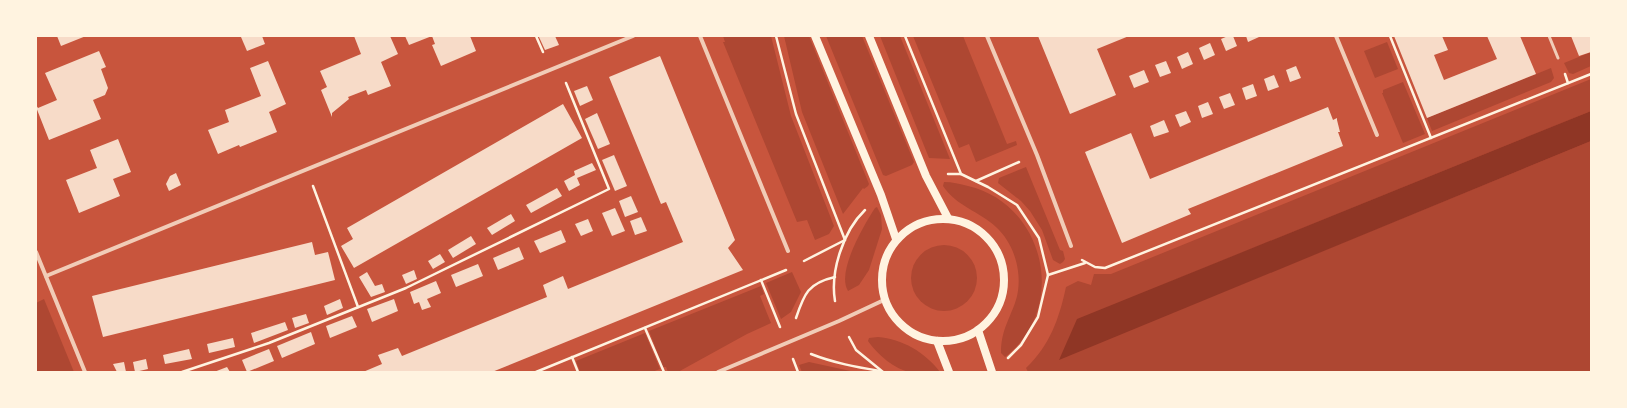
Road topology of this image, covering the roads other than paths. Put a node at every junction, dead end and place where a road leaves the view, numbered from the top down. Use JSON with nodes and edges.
{"nodes":[{"id":1,"x":633,"y":36,"type":"edge"},
{"id":2,"x":700,"y":36,"type":"edge"},
{"id":3,"x":815,"y":36,"type":"edge"},
{"id":4,"x":869,"y":36,"type":"edge"},
{"id":5,"x":987,"y":36,"type":"edge"},
{"id":6,"x":1336,"y":36,"type":"edge"},
{"id":7,"x":1549,"y":36,"type":"edge"},
{"id":8,"x":1558,"y":58,"type":"dead end"},
{"id":9,"x":1377,"y":135,"type":"dead end"},
{"id":10,"x":948,"y":218,"type":"junction"},
{"id":11,"x":896,"y":239,"type":"junction"},
{"id":12,"x":1071,"y":246,"type":"road end"},
{"id":13,"x":788,"y":251,"type":"road end"},
{"id":14,"x":36,"y":252,"type":"edge"},
{"id":15,"x":46,"y":276,"type":"junction"},
{"id":16,"x":884,"y":300,"type":"junction"},
{"id":17,"x":978,"y":330,"type":"junction"},
{"id":18,"x":937,"y":341,"type":"junction"},
{"id":19,"x":85,"y":372,"type":"edge"},
{"id":20,"x":718,"y":372,"type":"edge"},
{"id":21,"x":949,"y":372,"type":"edge"},
{"id":22,"x":992,"y":372,"type":"edge"}],
"edges":[{"from":1,"to":15,"type":"street"},
{"from":2,"to":13,"type":"street"},
{"from":3,"to":11,"type":"main road"},
{"from":4,"to":10,"type":"main road"},
{"from":5,"to":12,"type":"street"},
{"from":6,"to":9,"type":"street"},
{"from":7,"to":8,"type":"lane"},
{"from":10,"to":11,"type":"main road"},
{"from":10,"to":17,"type":"main road"},
{"from":11,"to":16,"type":"main road"},
{"from":14,"to":15,"type":"street"},
{"from":15,"to":19,"type":"street"},
{"from":16,"to":18,"type":"main road"},
{"from":16,"to":20,"type":"street"},
{"from":17,"to":18,"type":"main road"},
{"from":17,"to":22,"type":"main road"},
{"from":18,"to":21,"type":"main road"}]}
